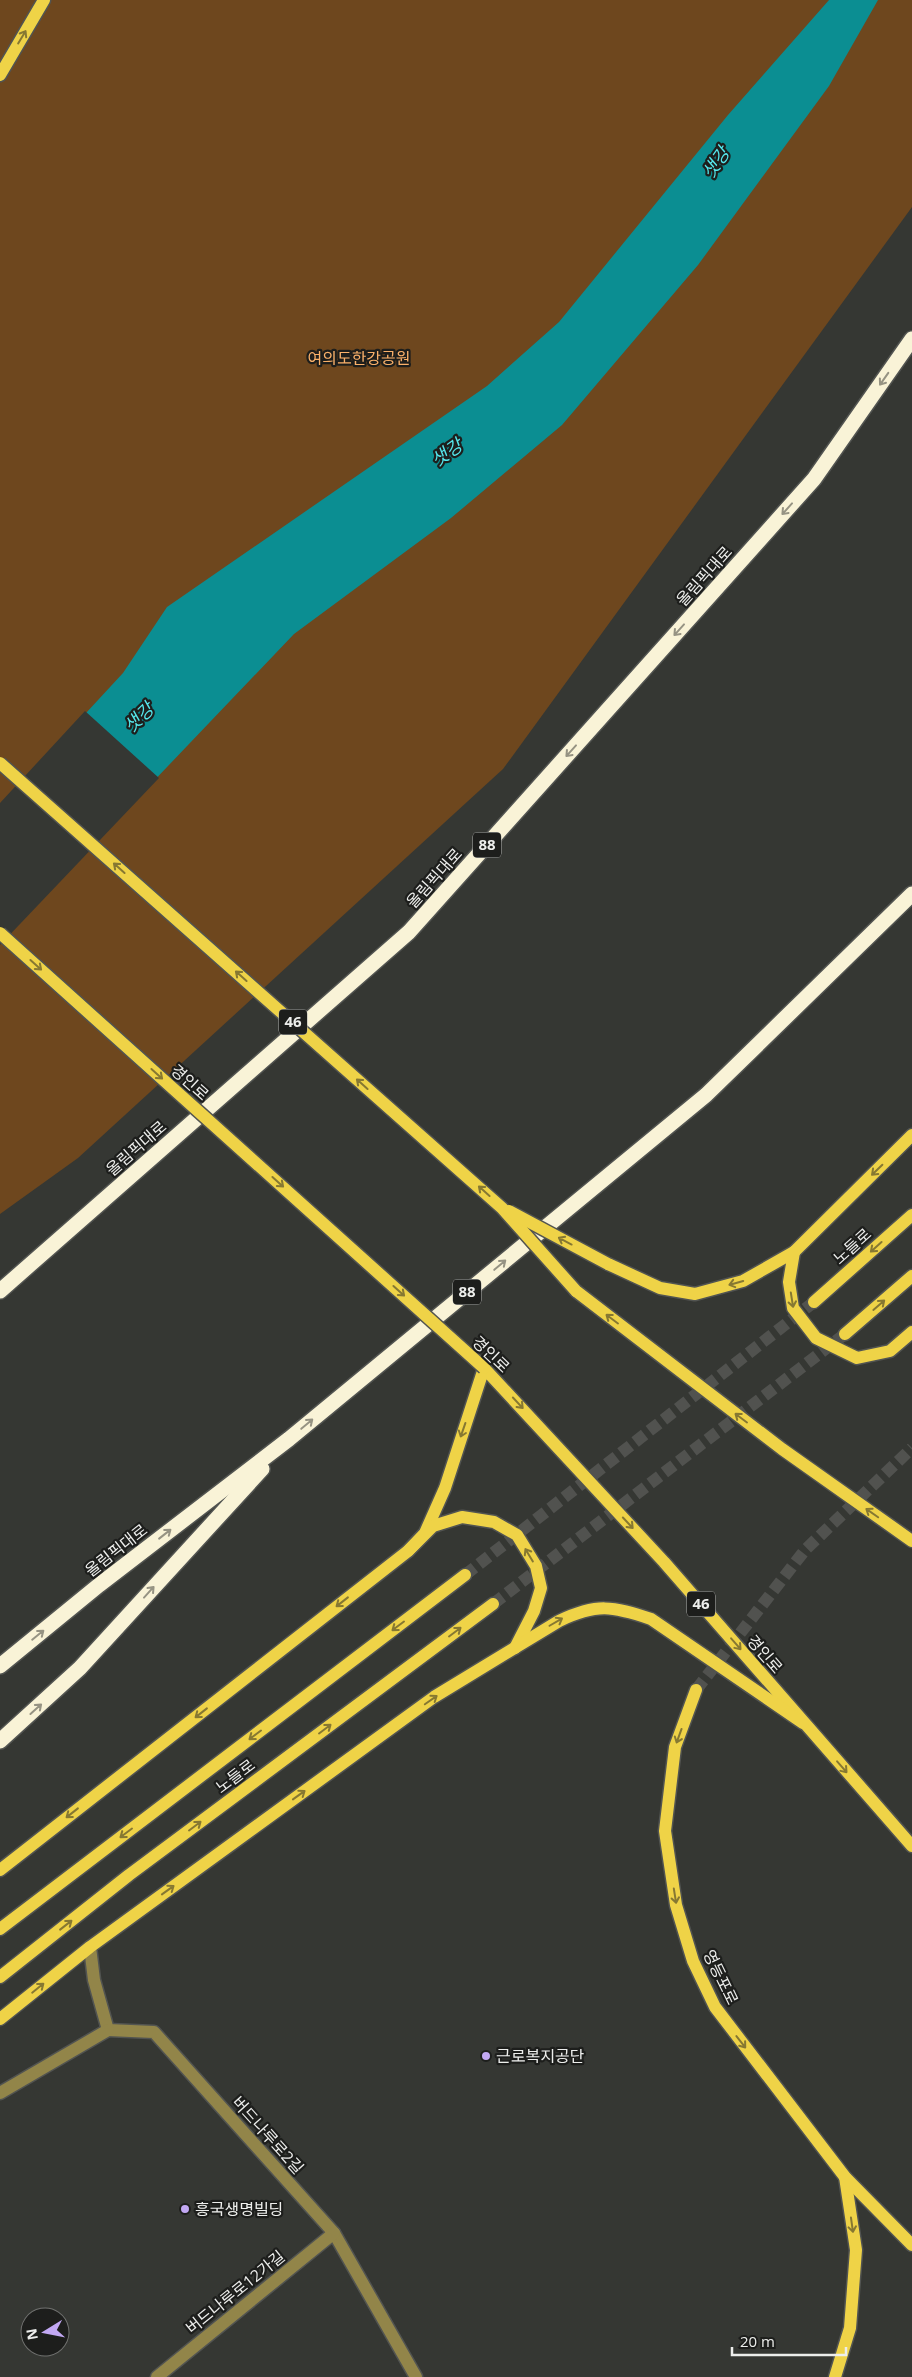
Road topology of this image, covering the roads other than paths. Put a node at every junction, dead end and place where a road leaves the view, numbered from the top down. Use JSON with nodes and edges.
{"nodes":[{"id":1,"x":44,"y":0,"type":"edge"},
{"id":2,"x":0,"y":75,"type":"edge"},
{"id":3,"x":912,"y":339,"type":"edge"},
{"id":4,"x":0,"y":763,"type":"edge"},
{"id":5,"x":912,"y":894,"type":"edge"},
{"id":6,"x":0,"y":933,"type":"edge"},
{"id":7,"x":912,"y":1136,"type":"edge"},
{"id":8,"x":502,"y":1208,"type":"junction"},
{"id":9,"x":912,"y":1215,"type":"edge"},
{"id":10,"x":794,"y":1252,"type":"junction"},
{"id":11,"x":912,"y":1276,"type":"edge"},
{"id":12,"x":0,"y":1291,"type":"edge"},
{"id":13,"x":814,"y":1302,"type":"tunnel mouth"},
{"id":14,"x":912,"y":1332,"type":"edge"},
{"id":15,"x":845,"y":1334,"type":"tunnel mouth"},
{"id":16,"x":484,"y":1368,"type":"junction"},
{"id":17,"x":289,"y":1439,"type":"junction"},
{"id":18,"x":912,"y":1541,"type":"edge"},
{"id":19,"x":408,"y":1551,"type":"junction"},
{"id":20,"x":465,"y":1575,"type":"tunnel mouth"},
{"id":21,"x":493,"y":1604,"type":"tunnel mouth"},
{"id":22,"x":515,"y":1648,"type":"junction"},
{"id":23,"x":0,"y":1666,"type":"edge"},
{"id":24,"x":696,"y":1690,"type":"tunnel mouth"},
{"id":25,"x":803,"y":1723,"type":"junction"},
{"id":26,"x":0,"y":1741,"type":"edge"},
{"id":27,"x":912,"y":1846,"type":"edge"},
{"id":28,"x":0,"y":1870,"type":"edge"},
{"id":29,"x":0,"y":1929,"type":"edge"},
{"id":30,"x":90,"y":1947,"type":"junction"},
{"id":31,"x":0,"y":1977,"type":"edge"},
{"id":32,"x":0,"y":2019,"type":"edge"},
{"id":33,"x":108,"y":2030,"type":"junction"},
{"id":34,"x":0,"y":2093,"type":"edge"},
{"id":35,"x":845,"y":2177,"type":"junction"},
{"id":36,"x":334,"y":2233,"type":"junction"},
{"id":37,"x":912,"y":2245,"type":"edge"},
{"id":38,"x":157,"y":2377,"type":"edge"},
{"id":39,"x":416,"y":2377,"type":"edge"},
{"id":40,"x":835,"y":2377,"type":"edge"}],
"edges":[{"from":2,"to":1,"type":"main road","one_way":true},
{"from":3,"to":12,"type":"highway","name":"올림픽대로","number":"88","one_way":true},
{"from":8,"to":4,"type":"main road","number":"46","one_way":true,"bridge":true},
{"from":17,"to":5,"type":"highway","name":"올림픽대로","number":"88","one_way":true},
{"from":6,"to":16,"type":"main road","name":"경인로","number":"46","one_way":true,"bridge":true},
{"from":7,"to":10,"type":"main road","one_way":true},
{"from":10,"to":8,"type":"main road","one_way":true,"bridge":true},
{"from":18,"to":8,"type":"main road","number":"46","one_way":true,"bridge":true},
{"from":9,"to":13,"type":"main road","name":"노들로","one_way":true},
{"from":10,"to":14,"type":"main road","one_way":true},
{"from":15,"to":11,"type":"main road","one_way":true},
{"from":16,"to":19,"type":"main road","one_way":true},
{"from":16,"to":25,"type":"main road","name":"경인로","number":"46","one_way":true},
{"from":23,"to":17,"type":"highway","name":"올림픽대로","number":"88","one_way":true},
{"from":26,"to":17,"type":"highway","one_way":true},
{"from":22,"to":19,"type":"main road","one_way":true},
{"from":19,"to":28,"type":"main road","one_way":true},
{"from":20,"to":29,"type":"main road","name":"노들로","one_way":true},
{"from":31,"to":21,"type":"main road","name":"노들로","one_way":true},
{"from":22,"to":25,"type":"main road","one_way":true},
{"from":30,"to":22,"type":"main road","one_way":true},
{"from":24,"to":35,"type":"main road","name":"영등포로","one_way":true},
{"from":25,"to":27,"type":"main road","name":"경인로","number":"46","one_way":true},
{"from":32,"to":30,"type":"main road","one_way":true},
{"from":30,"to":33,"type":"street"},
{"from":33,"to":34,"type":"street"},
{"from":33,"to":36,"type":"street","name":"버드나루로2길"},
{"from":35,"to":37,"type":"main road","name":"영등포로"},
{"from":35,"to":40,"type":"main road","one_way":true},
{"from":36,"to":38,"type":"street","name":"버드나루로12가길"},
{"from":36,"to":39,"type":"street","name":"버드나루로2길"}]}
